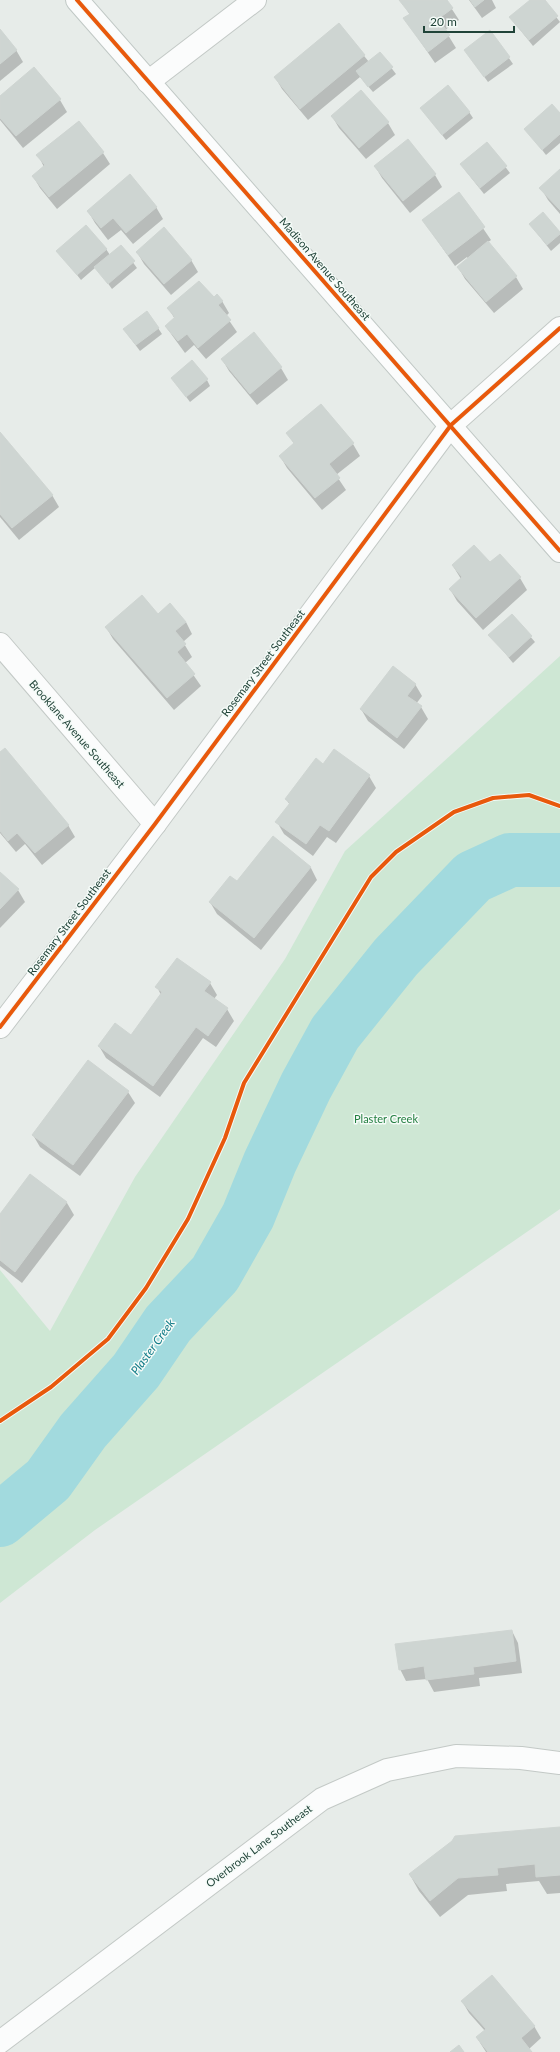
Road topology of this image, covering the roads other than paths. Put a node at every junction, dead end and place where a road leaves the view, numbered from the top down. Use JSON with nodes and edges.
{"nodes":[{"id":1,"x":77,"y":0,"type":"edge"},
{"id":2,"x":255,"y":0,"type":"edge"},
{"id":3,"x":148,"y":82,"type":"junction"},
{"id":4,"x":560,"y":328,"type":"edge"},
{"id":5,"x":451,"y":425,"type":"junction"},
{"id":6,"x":560,"y":551,"type":"edge"},
{"id":7,"x":0,"y":644,"type":"edge"},
{"id":8,"x":155,"y":824,"type":"junction"},
{"id":9,"x":0,"y":1027,"type":"edge"},
{"id":10,"x":560,"y":1763,"type":"edge"},
{"id":11,"x":0,"y":2042,"type":"edge"}],
"edges":[{"from":1,"to":3,"type":"street","name":"Madison Avenue Southeast"},
{"from":2,"to":3,"type":"street"},
{"from":3,"to":5,"type":"street","name":"Madison Avenue Southeast"},
{"from":4,"to":5,"type":"street","name":"Rosemary Street Southeast"},
{"from":5,"to":6,"type":"street","name":"Madison Avenue Southeast"},
{"from":5,"to":8,"type":"street","name":"Rosemary Street Southeast"},
{"from":7,"to":8,"type":"street","name":"Brooklane Avenue Southeast"},
{"from":8,"to":9,"type":"street","name":"Rosemary Street Southeast"},
{"from":10,"to":11,"type":"street","name":"Overbrook Lane Southeast"}]}
